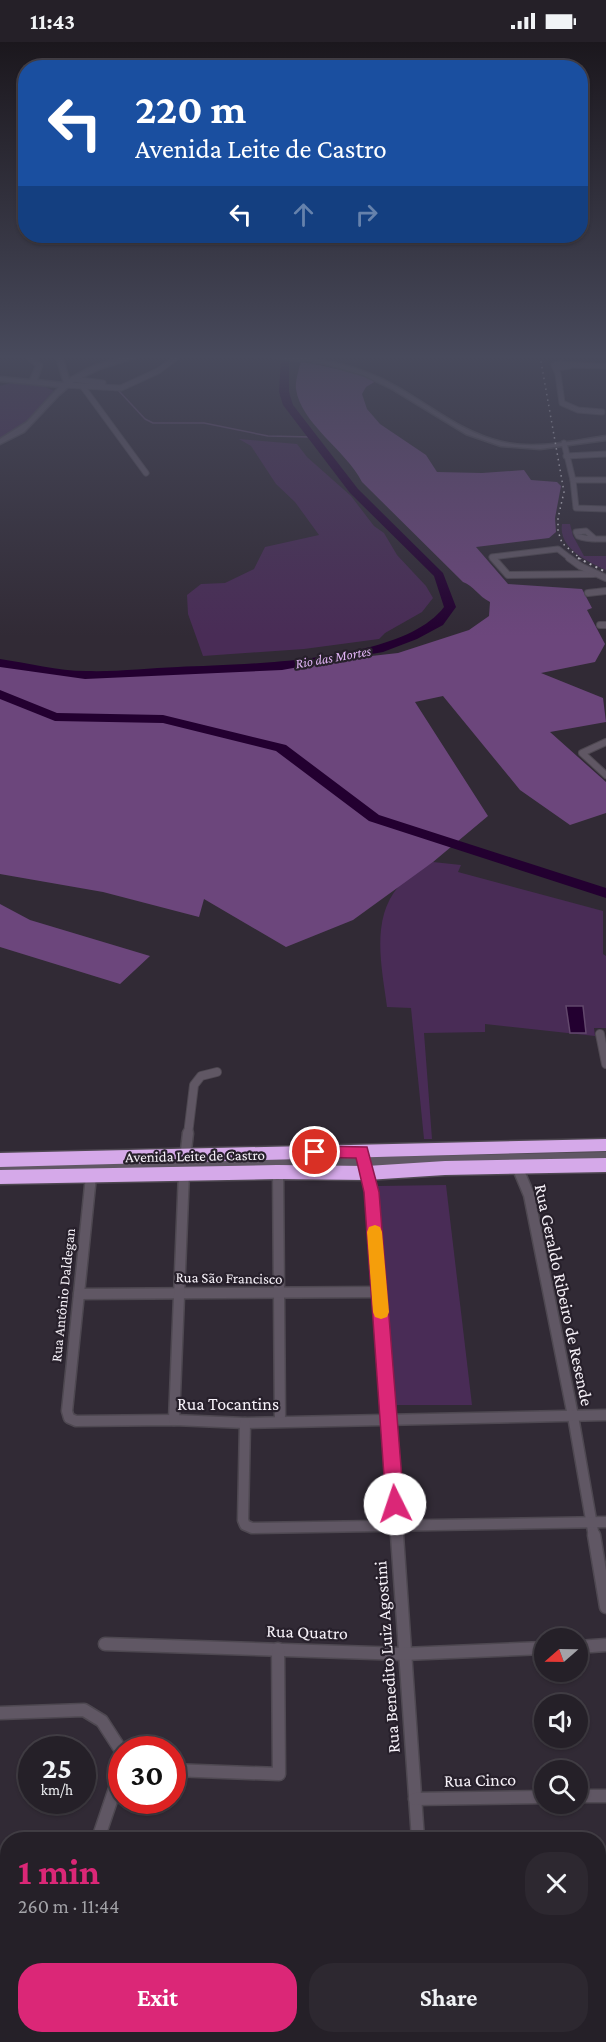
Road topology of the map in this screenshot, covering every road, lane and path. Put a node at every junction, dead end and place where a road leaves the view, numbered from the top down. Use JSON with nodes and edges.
{"nodes":[{"id":1,"x":129,"y":449,"type":"edge"},
{"id":2,"x":565,"y":449,"type":"edge"},
{"id":3,"x":606,"y":454,"type":"edge"},
{"id":4,"x":566,"y":456,"type":"junction"},
{"id":5,"x":146,"y":472,"type":"dead end"},
{"id":6,"x":573,"y":480,"type":"junction"},
{"id":7,"x":606,"y":480,"type":"edge"},
{"id":8,"x":606,"y":509,"type":"edge"},
{"id":9,"x":595,"y":539,"type":"dead end"},
{"id":10,"x":606,"y":539,"type":"edge"},
{"id":11,"x":594,"y":574,"type":"junction"},
{"id":12,"x":606,"y":578,"type":"edge"},
{"id":13,"x":606,"y":591,"type":"edge"},
{"id":14,"x":588,"y":592,"type":"dead end"},
{"id":15,"x":606,"y":742,"type":"edge"},
{"id":16,"x":606,"y":775,"type":"edge"},
{"id":17,"x":600,"y":1034,"type":"dead end"},
{"id":18,"x":606,"y":1064,"type":"edge"},
{"id":19,"x":217,"y":1072,"type":"dead end"},
{"id":20,"x":606,"y":1145,"type":"edge"},
{"id":21,"x":606,"y":1157,"type":"edge"},
{"id":22,"x":511,"y":1158,"type":"junction"},
{"id":23,"x":0,"y":1160,"type":"edge"},
{"id":24,"x":364,"y":1162,"type":"junction"},
{"id":25,"x":278,"y":1163,"type":"junction"},
{"id":26,"x":185,"y":1165,"type":"junction"},
{"id":27,"x":606,"y":1165,"type":"edge"},
{"id":28,"x":0,"y":1170,"type":"edge"},
{"id":29,"x":91,"y":1176,"type":"junction"},
{"id":30,"x":0,"y":1177,"type":"edge"},
{"id":31,"x":380,"y":1292,"type":"junction"},
{"id":32,"x":178,"y":1293,"type":"junction"},
{"id":33,"x":79,"y":1294,"type":"junction"},
{"id":34,"x":278,"y":1294,"type":"junction"},
{"id":35,"x":606,"y":1415,"type":"edge"},
{"id":36,"x":573,"y":1416,"type":"junction"},
{"id":37,"x":69,"y":1418,"type":"joint"},
{"id":38,"x":388,"y":1419,"type":"junction"},
{"id":39,"x":174,"y":1420,"type":"junction"},
{"id":40,"x":280,"y":1421,"type":"junction"},
{"id":41,"x":245,"y":1423,"type":"junction"},
{"id":42,"x":591,"y":1522,"type":"junction"},
{"id":43,"x":606,"y":1522,"type":"edge"},
{"id":44,"x":397,"y":1525,"type":"junction"},
{"id":45,"x":606,"y":1607,"type":"edge"},
{"id":46,"x":105,"y":1644,"type":"dead end"},
{"id":47,"x":606,"y":1646,"type":"edge"},
{"id":48,"x":588,"y":1647,"type":"edge"},
{"id":49,"x":534,"y":1648,"type":"edge"},
{"id":50,"x":278,"y":1649,"type":"junction"},
{"id":51,"x":404,"y":1654,"type":"junction"},
{"id":52,"x":0,"y":1713,"type":"edge"},
{"id":53,"x":112,"y":1736,"type":"edge"},
{"id":54,"x":186,"y":1771,"type":"edge"},
{"id":55,"x":588,"y":1796,"type":"edge"},
{"id":56,"x":606,"y":1796,"type":"edge"},
{"id":57,"x":534,"y":1797,"type":"edge"},
{"id":58,"x":415,"y":1798,"type":"junction"},
{"id":59,"x":108,"y":1809,"type":"edge"},
{"id":60,"x":100,"y":1832,"type":"edge"},
{"id":61,"x":417,"y":1832,"type":"edge"}],
"edges":[{"from":1,"to":5,"type":"street"},
{"from":2,"to":4,"type":"street"},
{"from":3,"to":4,"type":"street"},
{"from":4,"to":6,"type":"street"},
{"from":6,"to":7,"type":"street"},
{"from":6,"to":8,"type":"street"},
{"from":9,"to":10,"type":"street"},
{"from":11,"to":11,"type":"street"},
{"from":11,"to":12,"type":"street"},
{"from":13,"to":14,"type":"street"},
{"from":15,"to":16,"type":"street"},
{"from":17,"to":18,"type":"street"},
{"from":19,"to":26,"type":"street"},
{"from":20,"to":22,"type":"highway","name":"Avenida Leite de Castro"},
{"from":21,"to":22,"type":"street"},
{"from":22,"to":24,"type":"highway","name":"Avenida Leite de Castro"},
{"from":22,"to":24,"type":"highway","name":"Avenida Leite de Castro"},
{"from":22,"to":27,"type":"highway","name":"Avenida Leite de Castro"},
{"from":22,"to":36,"type":"street","name":"Rua Geraldo Ribeiro de Resende"},
{"from":23,"to":26,"type":"highway","name":"Avenida Leite de Castro"},
{"from":24,"to":25,"type":"highway","name":"Avenida Leite de Castro"},
{"from":24,"to":31,"type":"street","name":"Rua Benedito Luiz Agostini"},
{"from":25,"to":26,"type":"highway","name":"Avenida Leite de Castro"},
{"from":25,"to":34,"type":"street"},
{"from":26,"to":28,"type":"street"},
{"from":26,"to":29,"type":"highway","name":"Avenida Leite de Castro"},
{"from":26,"to":32,"type":"street"},
{"from":29,"to":30,"type":"highway","name":"Avenida Leite de Castro"},
{"from":29,"to":33,"type":"street","name":"Rua Antônio Daldegan"},
{"from":31,"to":34,"type":"street","name":"Rua São Francisco"},
{"from":31,"to":38,"type":"street","name":"Rua Benedito Luiz Agostini"},
{"from":32,"to":33,"type":"street","name":"Rua São Francisco"},
{"from":32,"to":34,"type":"street","name":"Rua São Francisco"},
{"from":32,"to":39,"type":"street"},
{"from":33,"to":37,"type":"street","name":"Rua Antônio Daldegan"},
{"from":34,"to":40,"type":"street"},
{"from":35,"to":36,"type":"street","name":"Rua Tocantins"},
{"from":36,"to":38,"type":"street","name":"Rua Tocantins"},
{"from":36,"to":42,"type":"street","name":"Rua Geraldo Ribeiro de Resende"},
{"from":37,"to":39,"type":"street","name":"Rua Tocantins"},
{"from":38,"to":40,"type":"street","name":"Rua Tocantins"},
{"from":38,"to":44,"type":"street","name":"Rua Benedito Luiz Agostini"},
{"from":39,"to":41,"type":"street","name":"Rua Tocantins"},
{"from":40,"to":41,"type":"street","name":"Rua Tocantins"},
{"from":41,"to":44,"type":"street"},
{"from":42,"to":43,"type":"street"},
{"from":42,"to":44,"type":"street"},
{"from":42,"to":45,"type":"street","name":"Rua Geraldo Ribeiro de Resende"},
{"from":44,"to":51,"type":"street","name":"Rua Benedito Luiz Agostini"},
{"from":46,"to":50,"type":"street","name":"Rua Quatro"},
{"from":47,"to":48,"type":"street"},
{"from":49,"to":51,"type":"street","name":"Rua Quatro"},
{"from":50,"to":51,"type":"street","name":"Rua Quatro"},
{"from":50,"to":54,"type":"street"},
{"from":51,"to":58,"type":"street","name":"Rua Benedito Luiz Agostini"},
{"from":52,"to":53,"type":"street"},
{"from":55,"to":56,"type":"street"},
{"from":57,"to":58,"type":"street","name":"Rua Cinco"},
{"from":58,"to":61,"type":"street","name":"Rua Benedito Luiz Agostini"},
{"from":59,"to":60,"type":"street"}]}
